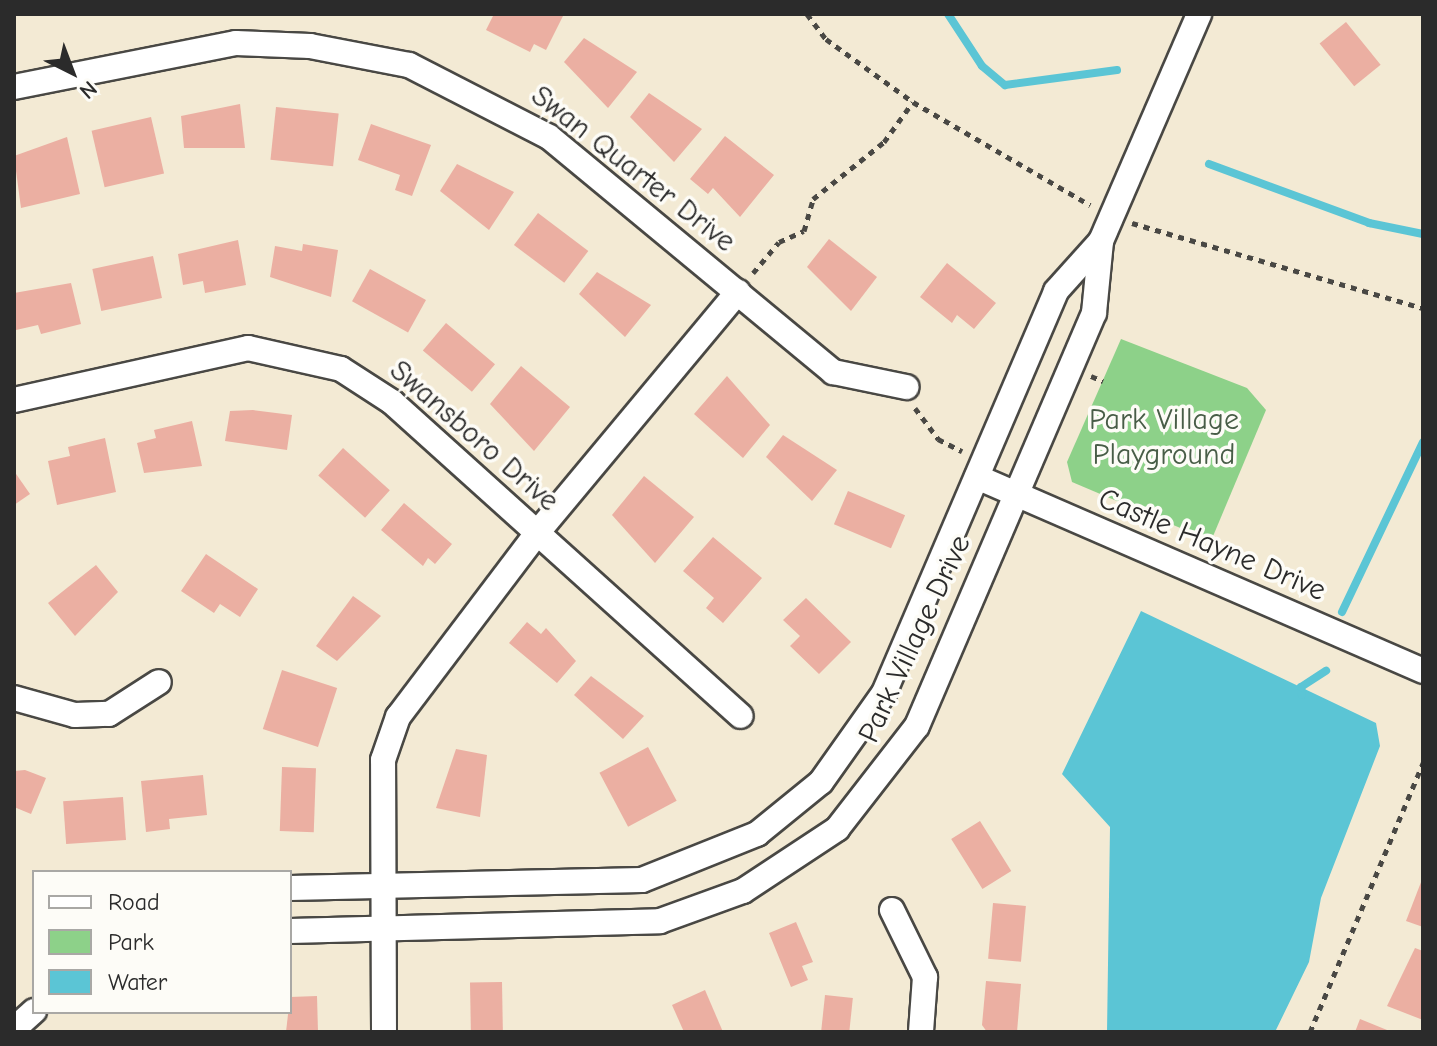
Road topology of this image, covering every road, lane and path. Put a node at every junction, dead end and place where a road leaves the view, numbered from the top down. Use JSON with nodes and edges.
{"nodes":[{"id":1,"x":807,"y":14,"type":"edge"},
{"id":2,"x":1199,"y":14,"type":"edge"},
{"id":3,"x":14,"y":87,"type":"edge"},
{"id":4,"x":913,"y":102,"type":"junction"},
{"id":5,"x":1086,"y":203,"type":"dead end"},
{"id":6,"x":1141,"y":227,"type":"dead end"},
{"id":7,"x":1101,"y":241,"type":"junction"},
{"id":8,"x":738,"y":292,"type":"junction"},
{"id":9,"x":1423,"y":308,"type":"edge"},
{"id":10,"x":906,"y":387,"type":"joint"},
{"id":11,"x":14,"y":400,"type":"edge"},
{"id":12,"x":963,"y":451,"type":"dead end"},
{"id":13,"x":977,"y":477,"type":"junction"},
{"id":14,"x":1016,"y":495,"type":"junction"},
{"id":15,"x":537,"y":533,"type":"junction"},
{"id":16,"x":1423,"y":671,"type":"edge"},
{"id":17,"x":159,"y":682,"type":"dead end"},
{"id":18,"x":14,"y":698,"type":"edge"},
{"id":19,"x":741,"y":716,"type":"dead end"},
{"id":20,"x":1423,"y":763,"type":"edge"},
{"id":21,"x":380,"y":884,"type":"junction"},
{"id":22,"x":292,"y":888,"type":"edge"},
{"id":23,"x":892,"y":910,"type":"dead end"},
{"id":24,"x":292,"y":931,"type":"edge"},
{"id":25,"x":382,"y":932,"type":"junction"},
{"id":26,"x":32,"y":1013,"type":"edge"},
{"id":27,"x":14,"y":1029,"type":"edge"},
{"id":28,"x":384,"y":1032,"type":"edge"},
{"id":29,"x":921,"y":1032,"type":"edge"},
{"id":30,"x":1310,"y":1032,"type":"edge"}],
"edges":[{"from":1,"to":4,"type":"path"},
{"from":2,"to":7,"type":"street","name":"Park Village Drive"},
{"from":3,"to":8,"type":"street","name":"Swan Quarter Drive"},
{"from":4,"to":5,"type":"path"},
{"from":4,"to":8,"type":"path"},
{"from":6,"to":9,"type":"path"},
{"from":7,"to":13,"type":"street","name":"Park Village Drive"},
{"from":7,"to":14,"type":"street","name":"Park Village Drive"},
{"from":8,"to":10,"type":"street","name":"Swan Quarter Drive"},
{"from":8,"to":15,"type":"street"},
{"from":10,"to":12,"type":"path"},
{"from":11,"to":15,"type":"street","name":"Swansboro Drive"},
{"from":13,"to":14,"type":"street","name":"Castle Hayne Drive"},
{"from":13,"to":21,"type":"street","name":"Park Village Drive"},
{"from":14,"to":16,"type":"street","name":"Castle Hayne Drive"},
{"from":14,"to":25,"type":"street","name":"Park Village Drive"},
{"from":15,"to":19,"type":"street","name":"Swansboro Drive"},
{"from":15,"to":21,"type":"street"},
{"from":17,"to":18,"type":"street"},
{"from":20,"to":30,"type":"path"},
{"from":21,"to":22,"type":"street","name":"Park Village Drive"},
{"from":21,"to":25,"type":"street"},
{"from":23,"to":29,"type":"street"},
{"from":24,"to":25,"type":"street","name":"Park Village Drive"},
{"from":25,"to":28,"type":"street"},
{"from":26,"to":27,"type":"street"}]}
